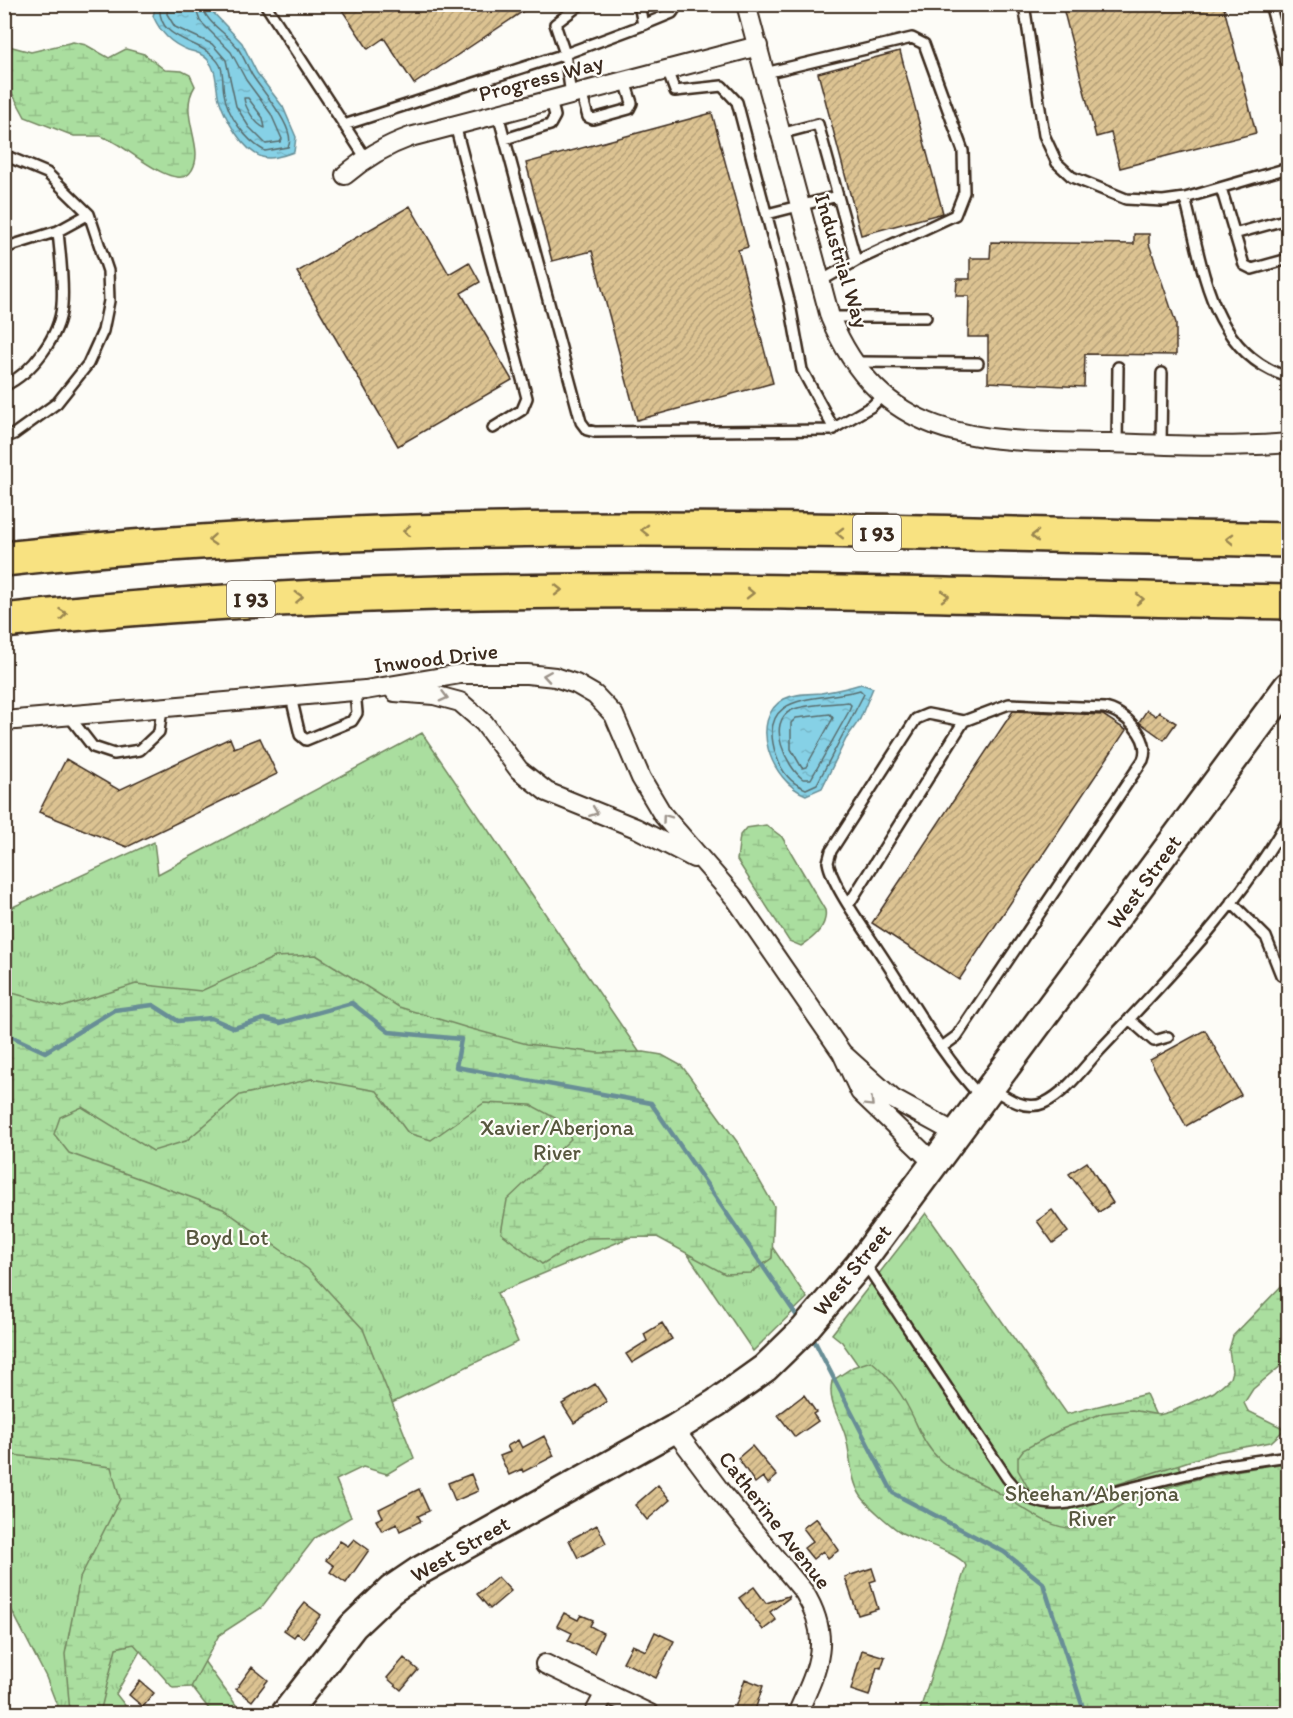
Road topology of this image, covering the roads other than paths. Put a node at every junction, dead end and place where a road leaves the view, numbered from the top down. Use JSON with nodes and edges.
{"nodes":[{"id":1,"x":265,"y":4,"type":"edge"},
{"id":2,"x":581,"y":4,"type":"edge"},
{"id":3,"x":639,"y":4,"type":"edge"},
{"id":4,"x":678,"y":4,"type":"edge"},
{"id":5,"x":746,"y":4,"type":"edge"},
{"id":6,"x":1024,"y":4,"type":"edge"},
{"id":7,"x":1270,"y":4,"type":"edge"},
{"id":8,"x":643,"y":25,"type":"junction"},
{"id":9,"x":758,"y":46,"type":"junction"},
{"id":10,"x":565,"y":54,"type":"junction"},
{"id":11,"x":667,"y":70,"type":"junction"},
{"id":12,"x":1288,"y":70,"type":"edge"},
{"id":13,"x":765,"y":73,"type":"junction"},
{"id":14,"x":625,"y":81,"type":"junction"},
{"id":15,"x":576,"y":93,"type":"junction"},
{"id":16,"x":551,"y":100,"type":"junction"},
{"id":17,"x":498,"y":114,"type":"junction"},
{"id":18,"x":344,"y":125,"type":"junction"},
{"id":19,"x":455,"y":125,"type":"junction"},
{"id":20,"x":780,"y":134,"type":"junction"},
{"id":21,"x":505,"y":139,"type":"junction"},
{"id":22,"x":4,"y":155,"type":"edge"},
{"id":23,"x":365,"y":157,"type":"junction"},
{"id":24,"x":1288,"y":168,"type":"edge"},
{"id":25,"x":345,"y":175,"type":"dead end"},
{"id":26,"x":1221,"y":188,"type":"junction"},
{"id":27,"x":838,"y":196,"type":"junction"},
{"id":28,"x":1185,"y":198,"type":"junction"},
{"id":29,"x":799,"y":205,"type":"junction"},
{"id":30,"x":89,"y":214,"type":"junction"},
{"id":31,"x":767,"y":214,"type":"junction"},
{"id":32,"x":1288,"y":219,"type":"edge"},
{"id":33,"x":58,"y":231,"type":"junction"},
{"id":34,"x":1234,"y":234,"type":"junction"},
{"id":35,"x":4,"y":248,"type":"edge"},
{"id":36,"x":1288,"y":259,"type":"edge"},
{"id":37,"x":856,"y":261,"type":"junction"},
{"id":38,"x":819,"y":282,"type":"junction"},
{"id":39,"x":830,"y":317,"type":"junction"},
{"id":40,"x":926,"y":317,"type":"dead end"},
{"id":41,"x":854,"y":362,"type":"junction"},
{"id":42,"x":978,"y":363,"type":"dead end"},
{"id":43,"x":1118,"y":367,"type":"dead end"},
{"id":44,"x":1162,"y":373,"type":"dead end"},
{"id":45,"x":1288,"y":377,"type":"edge"},
{"id":46,"x":4,"y":386,"type":"edge"},
{"id":47,"x":883,"y":395,"type":"junction"},
{"id":48,"x":493,"y":428,"type":"dead end"},
{"id":49,"x":834,"y":429,"type":"junction"},
{"id":50,"x":4,"y":438,"type":"edge"},
{"id":51,"x":1288,"y":443,"type":"edge"},
{"id":52,"x":1117,"y":444,"type":"junction"},
{"id":53,"x":1161,"y":445,"type":"junction"},
{"id":54,"x":1288,"y":540,"type":"edge"},
{"id":55,"x":4,"y":559,"type":"edge"},
{"id":56,"x":1288,"y":602,"type":"edge"},
{"id":57,"x":4,"y":621,"type":"edge"},
{"id":58,"x":1288,"y":686,"type":"edge"},
{"id":59,"x":360,"y":691,"type":"junction"},
{"id":60,"x":291,"y":697,"type":"junction"},
{"id":61,"x":162,"y":708,"type":"junction"},
{"id":62,"x":69,"y":716,"type":"junction"},
{"id":63,"x":4,"y":721,"type":"edge"},
{"id":64,"x":964,"y":721,"type":"junction"},
{"id":65,"x":1288,"y":819,"type":"edge"},
{"id":66,"x":1276,"y":841,"type":"junction"},
{"id":67,"x":1288,"y":844,"type":"edge"},
{"id":68,"x":703,"y":862,"type":"junction"},
{"id":69,"x":1231,"y":902,"type":"junction"},
{"id":70,"x":849,"y":904,"type":"junction"},
{"id":71,"x":1281,"y":975,"type":"dead end"},
{"id":72,"x":1129,"y":1019,"type":"junction"},
{"id":73,"x":1168,"y":1037,"type":"dead end"},
{"id":74,"x":942,"y":1047,"type":"junction"},
{"id":75,"x":842,"y":1053,"type":"junction"},
{"id":76,"x":987,"y":1093,"type":"junction"},
{"id":77,"x":957,"y":1134,"type":"junction"},
{"id":78,"x":934,"y":1164,"type":"junction"},
{"id":79,"x":863,"y":1260,"type":"junction"},
{"id":80,"x":674,"y":1430,"type":"junction"},
{"id":81,"x":1288,"y":1456,"type":"edge"},
{"id":82,"x":545,"y":1664,"type":"dead end"},
{"id":83,"x":605,"y":1693,"type":"junction"},
{"id":84,"x":285,"y":1713,"type":"edge"},
{"id":85,"x":594,"y":1713,"type":"edge"},
{"id":86,"x":650,"y":1713,"type":"edge"},
{"id":87,"x":796,"y":1713,"type":"edge"}],
"edges":[{"from":1,"to":18,"type":"lane"},
{"from":2,"to":10,"type":"lane"},
{"from":3,"to":8,"type":"lane"},
{"from":4,"to":8,"type":"lane"},
{"from":5,"to":9,"type":"street","name":"Industrial Way"},
{"from":6,"to":28,"type":"lane"},
{"from":7,"to":12,"type":"lane"},
{"from":8,"to":10,"type":"lane"},
{"from":9,"to":11,"type":"street","name":"Progress Way"},
{"from":9,"to":13,"type":"street","name":"Industrial Way"},
{"from":10,"to":15,"type":"lane"},
{"from":10,"to":18,"type":"lane"},
{"from":11,"to":14,"type":"street","name":"Progress Way"},
{"from":11,"to":31,"type":"lane"},
{"from":13,"to":20,"type":"street","name":"Industrial Way"},
{"from":13,"to":37,"type":"lane"},
{"from":14,"to":15,"type":"street","name":"Progress Way"},
{"from":14,"to":15,"type":"lane"},
{"from":15,"to":16,"type":"street","name":"Progress Way"},
{"from":16,"to":17,"type":"street","name":"Progress Way"},
{"from":16,"to":21,"type":"lane"},
{"from":17,"to":19,"type":"street","name":"Progress Way"},
{"from":17,"to":21,"type":"lane"},
{"from":18,"to":23,"type":"lane"},
{"from":19,"to":23,"type":"street","name":"Progress Way"},
{"from":19,"to":48,"type":"lane"},
{"from":20,"to":27,"type":"lane"},
{"from":20,"to":29,"type":"street","name":"Industrial Way"},
{"from":21,"to":49,"type":"lane"},
{"from":22,"to":30,"type":"lane"},
{"from":23,"to":25,"type":"street","name":"Progress Way"},
{"from":24,"to":26,"type":"lane"},
{"from":26,"to":28,"type":"lane"},
{"from":26,"to":34,"type":"lane"},
{"from":27,"to":29,"type":"lane"},
{"from":27,"to":37,"type":"lane"},
{"from":28,"to":45,"type":"lane"},
{"from":29,"to":31,"type":"lane"},
{"from":29,"to":38,"type":"street","name":"Industrial Way"},
{"from":30,"to":33,"type":"lane"},
{"from":30,"to":50,"type":"lane"},
{"from":31,"to":49,"type":"lane"},
{"from":32,"to":34,"type":"lane"},
{"from":33,"to":35,"type":"lane"},
{"from":33,"to":46,"type":"lane"},
{"from":34,"to":36,"type":"lane"},
{"from":37,"to":38,"type":"lane"},
{"from":38,"to":39,"type":"street","name":"Industrial Way"},
{"from":39,"to":40,"type":"lane"},
{"from":39,"to":41,"type":"street","name":"Industrial Way"},
{"from":41,"to":42,"type":"lane"},
{"from":41,"to":47,"type":"street","name":"Industrial Way"},
{"from":43,"to":52,"type":"lane"},
{"from":44,"to":53,"type":"lane"},
{"from":47,"to":49,"type":"lane"},
{"from":47,"to":52,"type":"street","name":"Industrial Way"},
{"from":51,"to":53,"type":"street","name":"Industrial Way"},
{"from":52,"to":53,"type":"street","name":"Industrial Way"},
{"from":54,"to":55,"type":"highway","number":"I 93","one_way":true},
{"from":57,"to":56,"type":"highway","number":"I 93","one_way":true},
{"from":58,"to":76,"type":"main road","name":"West Street"},
{"from":59,"to":60,"type":"street","name":"Inwood Drive"},
{"from":59,"to":60,"type":"lane"},
{"from":59,"to":68,"type":"street","name":"Inwood Drive","one_way":true},
{"from":68,"to":59,"type":"street","name":"Inwood Drive","one_way":true},
{"from":60,"to":61,"type":"street","name":"Inwood Drive"},
{"from":61,"to":62,"type":"street","name":"Inwood Drive"},
{"from":61,"to":62,"type":"lane"},
{"from":62,"to":63,"type":"street","name":"Inwood Drive"},
{"from":64,"to":70,"type":"lane"},
{"from":64,"to":70,"type":"lane"},
{"from":64,"to":74,"type":"lane"},
{"from":65,"to":66,"type":"lane"},
{"from":66,"to":67,"type":"lane"},
{"from":66,"to":69,"type":"lane"},
{"from":68,"to":75,"type":"street","name":"Inwood Drive"},
{"from":69,"to":71,"type":"lane"},
{"from":69,"to":72,"type":"lane"},
{"from":70,"to":74,"type":"lane"},
{"from":72,"to":73,"type":"lane"},
{"from":72,"to":76,"type":"lane"},
{"from":74,"to":76,"type":"lane"},
{"from":75,"to":77,"type":"street","name":"Inwood Drive"},
{"from":75,"to":78,"type":"street","name":"Inwood Drive","one_way":true},
{"from":76,"to":77,"type":"main road","name":"West Street"},
{"from":77,"to":78,"type":"main road","name":"West Street"},
{"from":78,"to":79,"type":"main road","name":"West Street"},
{"from":79,"to":80,"type":"main road","name":"West Street"},
{"from":79,"to":81,"type":"lane"},
{"from":80,"to":84,"type":"main road","name":"West Street"},
{"from":80,"to":87,"type":"street","name":"Catherine Avenue"},
{"from":82,"to":83,"type":"street"},
{"from":83,"to":85,"type":"street"},
{"from":83,"to":86,"type":"street"}]}
